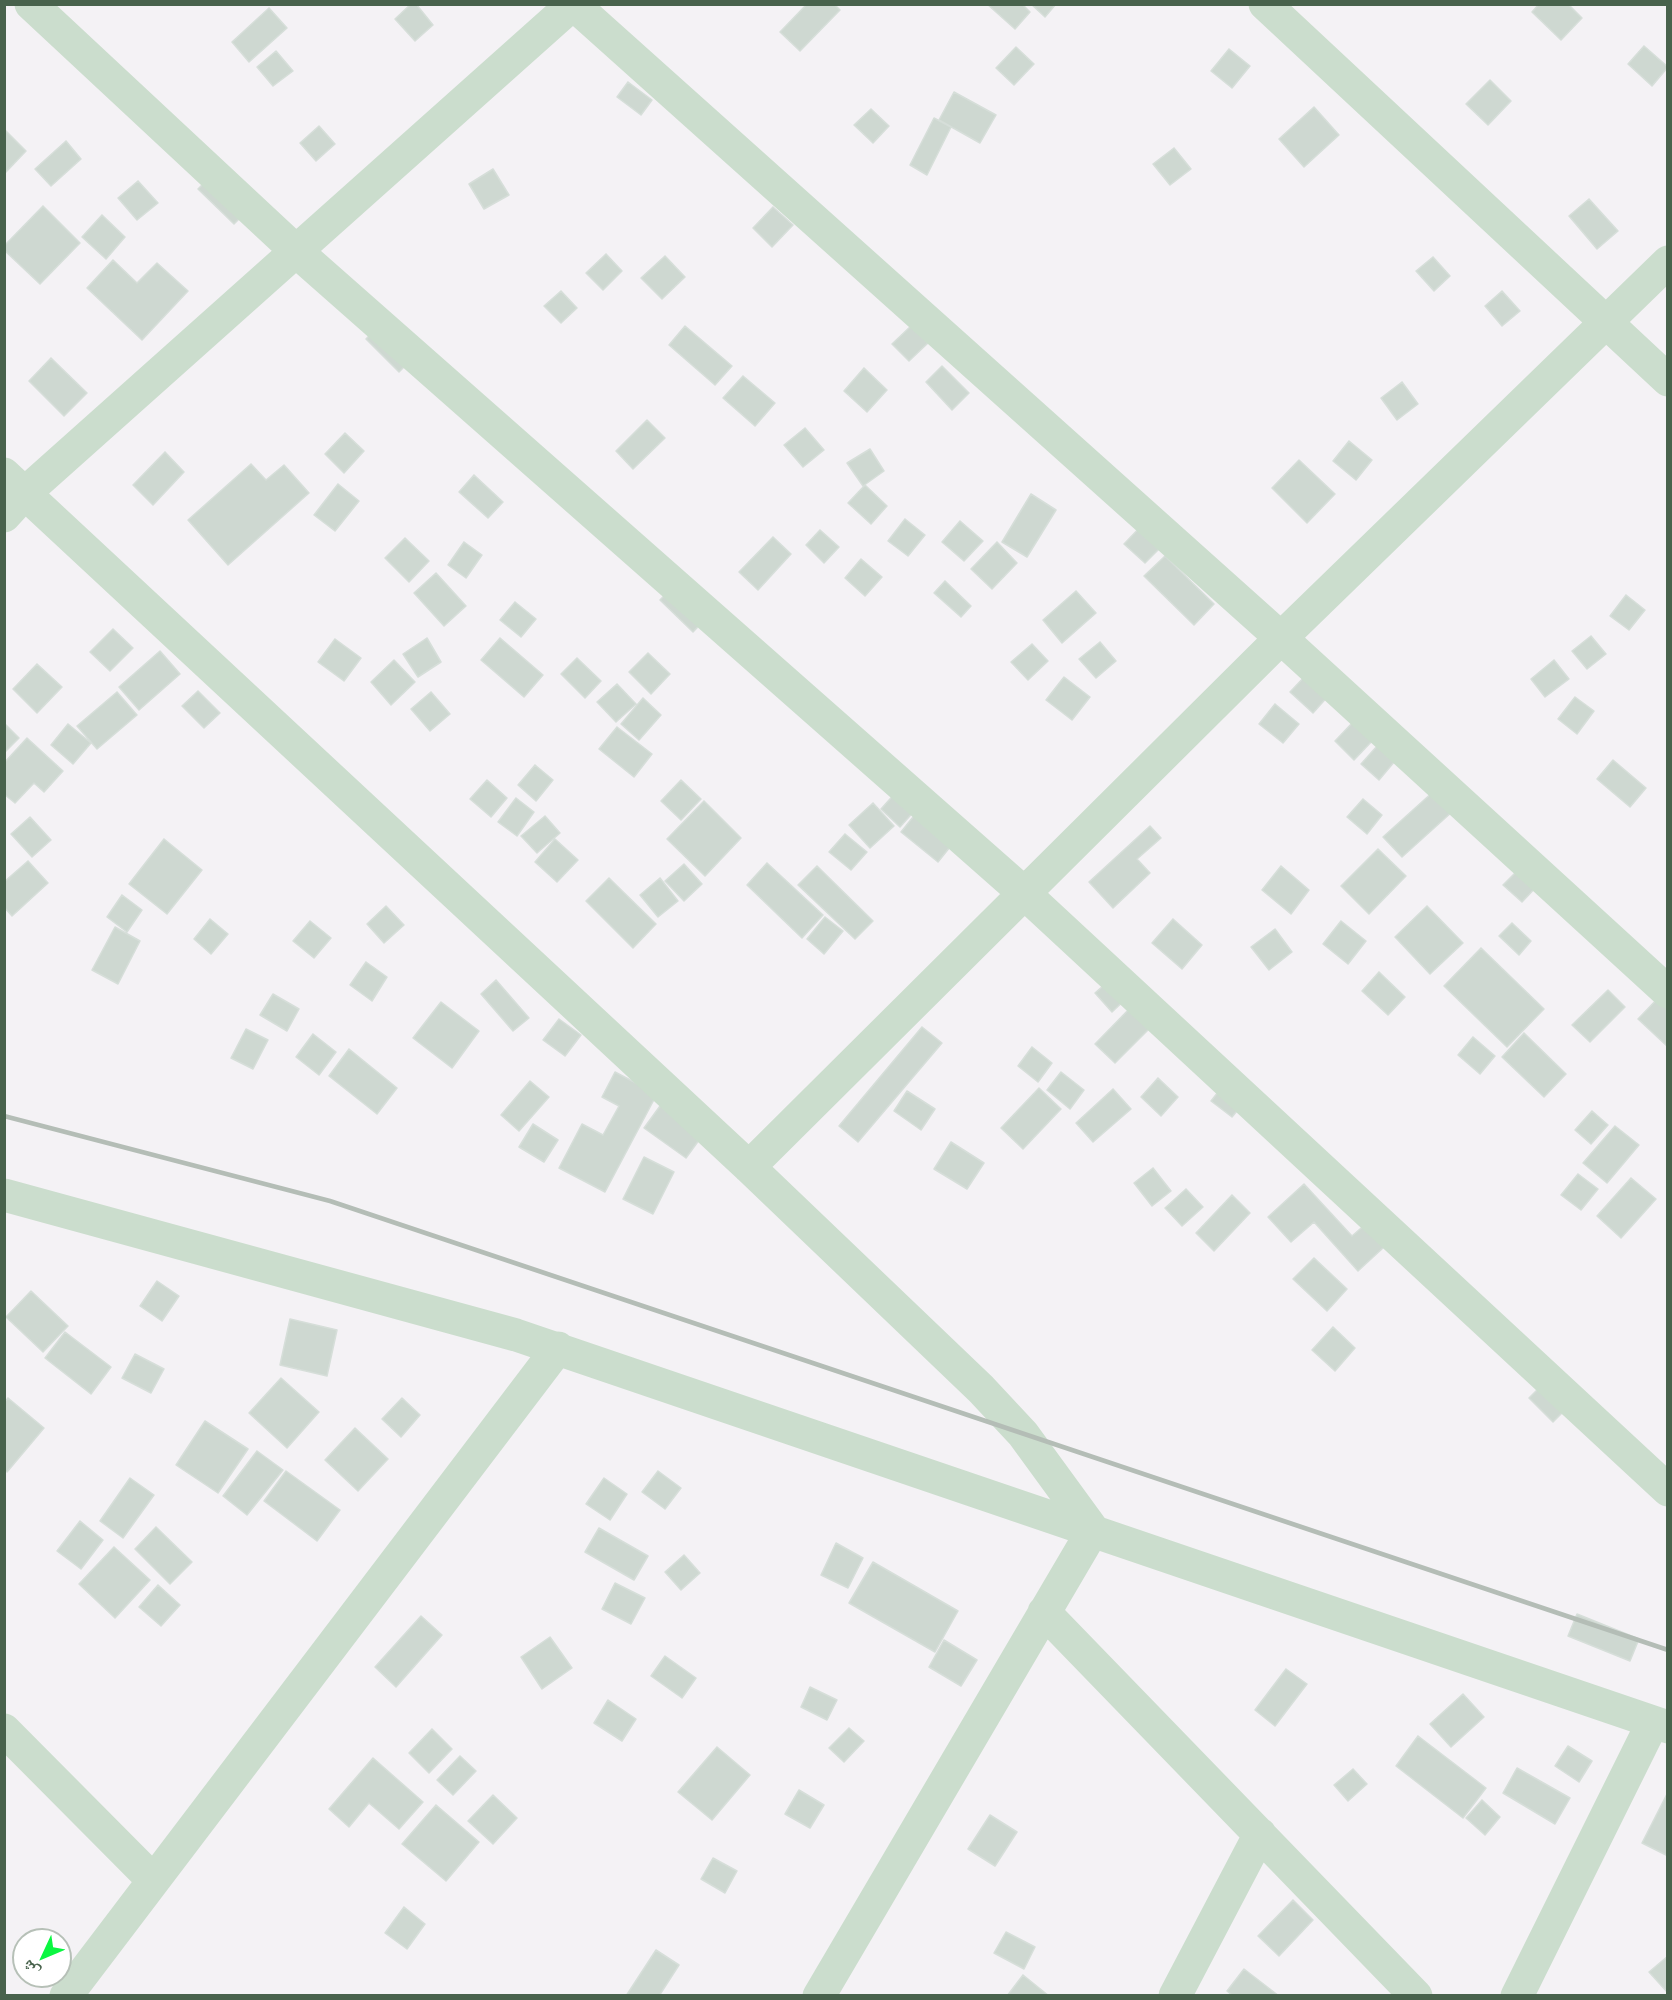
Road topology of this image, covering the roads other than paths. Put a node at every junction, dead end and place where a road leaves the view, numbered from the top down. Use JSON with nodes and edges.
{"nodes":[{"id":1,"x":31,"y":4,"type":"edge"},
{"id":2,"x":573,"y":4,"type":"edge"},
{"id":3,"x":1265,"y":4,"type":"edge"},
{"id":4,"x":296,"y":251,"type":"junction"},
{"id":5,"x":1668,"y":262,"type":"edge"},
{"id":6,"x":1605,"y":322,"type":"junction"},
{"id":7,"x":1668,"y":380,"type":"edge"},
{"id":8,"x":12,"y":494,"type":"edge"},
{"id":9,"x":1281,"y":638,"type":"junction"},
{"id":10,"x":1024,"y":893,"type":"junction"},
{"id":11,"x":1668,"y":992,"type":"edge"},
{"id":12,"x":749,"y":1167,"type":"junction"},
{"id":13,"x":4,"y":1195,"type":"edge"},
{"id":14,"x":558,"y":1348,"type":"junction"},
{"id":15,"x":1668,"y":1490,"type":"edge"},
{"id":16,"x":1093,"y":1530,"type":"junction"},
{"id":17,"x":1044,"y":1612,"type":"junction"},
{"id":18,"x":1660,"y":1724,"type":"edge"},
{"id":19,"x":4,"y":1730,"type":"edge"},
{"id":20,"x":1260,"y":1834,"type":"junction"},
{"id":21,"x":153,"y":1880,"type":"junction"},
{"id":22,"x":66,"y":1995,"type":"edge"},
{"id":23,"x":819,"y":1995,"type":"edge"},
{"id":24,"x":1175,"y":1995,"type":"edge"},
{"id":25,"x":1416,"y":1995,"type":"edge"},
{"id":26,"x":1517,"y":1995,"type":"edge"}],
"edges":[{"from":1,"to":4,"type":"street"},
{"from":2,"to":4,"type":"street"},
{"from":2,"to":9,"type":"street"},
{"from":3,"to":6,"type":"street"},
{"from":4,"to":8,"type":"street"},
{"from":4,"to":10,"type":"street"},
{"from":5,"to":6,"type":"street"},
{"from":6,"to":7,"type":"street"},
{"from":6,"to":9,"type":"street"},
{"from":8,"to":12,"type":"street"},
{"from":9,"to":10,"type":"street"},
{"from":9,"to":11,"type":"street"},
{"from":10,"to":12,"type":"street"},
{"from":10,"to":15,"type":"street"},
{"from":12,"to":16,"type":"street"},
{"from":13,"to":14,"type":"street"},
{"from":14,"to":16,"type":"street"},
{"from":14,"to":21,"type":"street"},
{"from":16,"to":17,"type":"street"},
{"from":16,"to":18,"type":"street"},
{"from":17,"to":20,"type":"street"},
{"from":17,"to":23,"type":"street"},
{"from":18,"to":26,"type":"street"},
{"from":19,"to":21,"type":"street"},
{"from":20,"to":24,"type":"street"},
{"from":20,"to":25,"type":"street"},
{"from":21,"to":22,"type":"street"}]}
